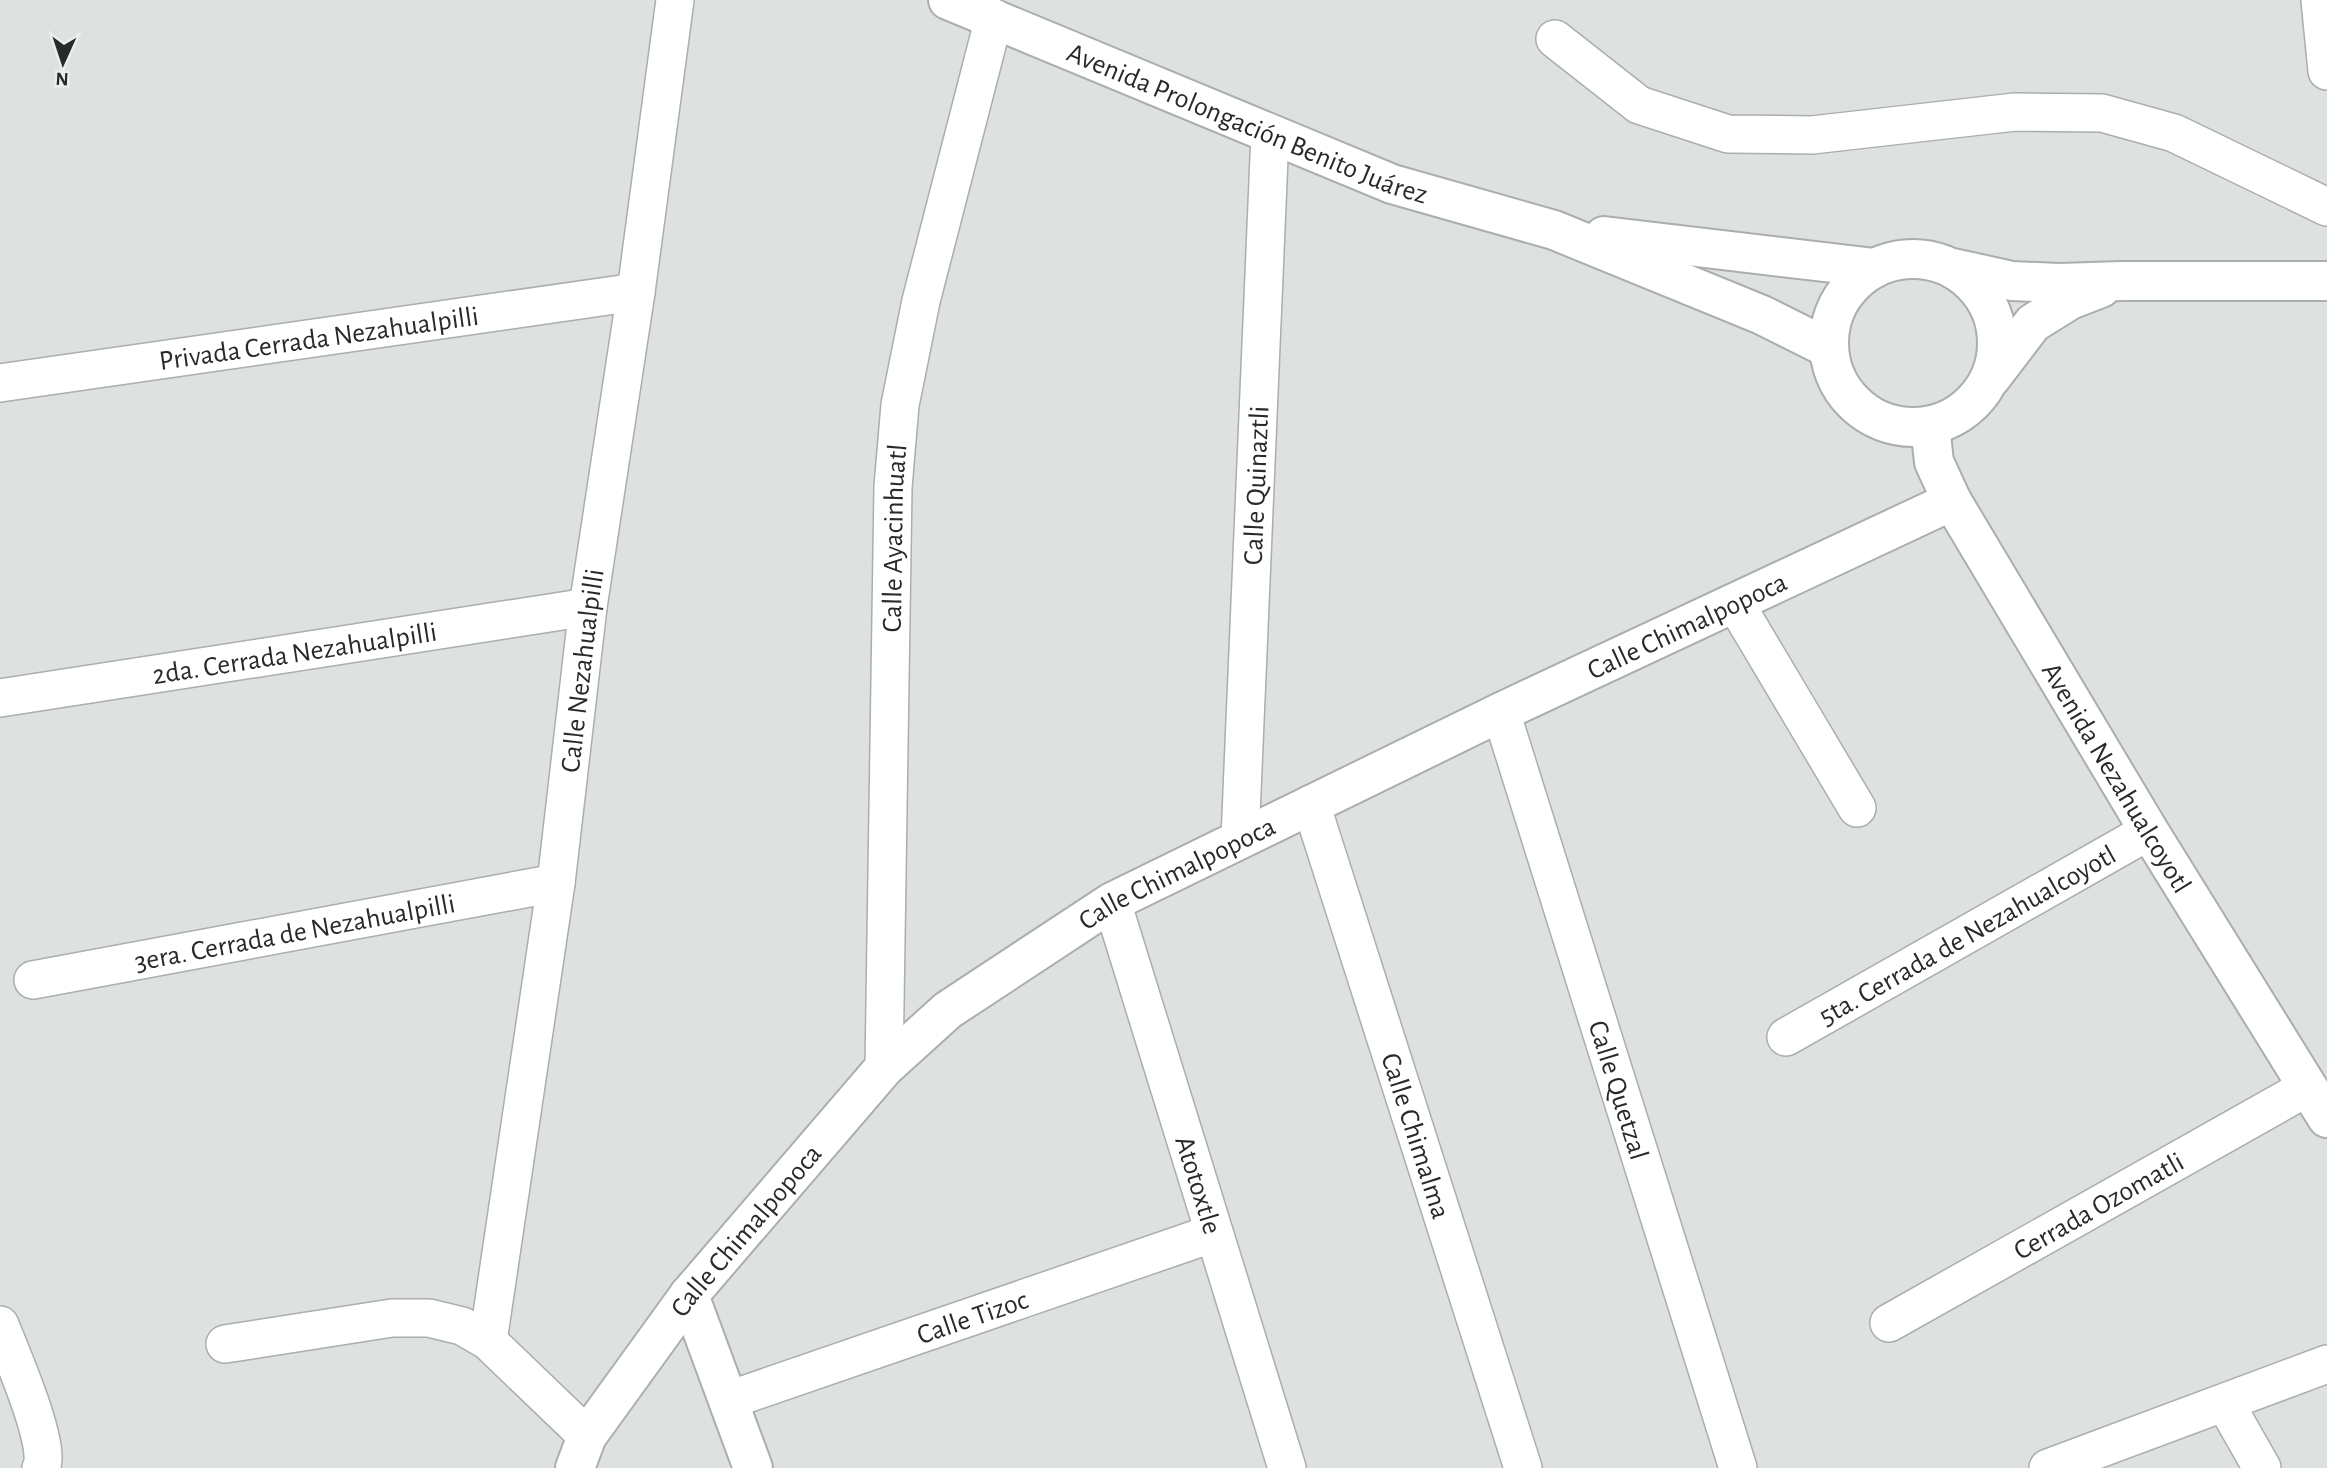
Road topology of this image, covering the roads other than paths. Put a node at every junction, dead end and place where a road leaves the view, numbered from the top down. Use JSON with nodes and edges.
{"nodes":[{"id":1,"x":675,"y":0,"type":"edge"},
{"id":2,"x":948,"y":0,"type":"edge"},
{"id":3,"x":2320,"y":0,"type":"edge"},
{"id":4,"x":994,"y":18,"type":"junction"},
{"id":5,"x":1555,"y":38,"type":"dead end"},
{"id":6,"x":2327,"y":71,"type":"edge"},
{"id":7,"x":1270,"y":134,"type":"junction"},
{"id":8,"x":2327,"y":207,"type":"edge"},
{"id":9,"x":1554,"y":230,"type":"junction"},
{"id":10,"x":1951,"y":267,"type":"junction"},
{"id":11,"x":1874,"y":268,"type":"junction"},
{"id":12,"x":2123,"y":281,"type":"junction"},
{"id":13,"x":2327,"y":281,"type":"edge"},
{"id":14,"x":636,"y":292,"type":"junction"},
{"id":15,"x":1828,"y":348,"type":"junction"},
{"id":16,"x":1990,"y":379,"type":"junction"},
{"id":17,"x":0,"y":383,"type":"edge"},
{"id":18,"x":1930,"y":426,"type":"junction"},
{"id":19,"x":1952,"y":501,"type":"junction"},
{"id":20,"x":1735,"y":603,"type":"junction"},
{"id":21,"x":588,"y":607,"type":"junction"},
{"id":22,"x":0,"y":698,"type":"edge"},
{"id":23,"x":1501,"y":712,"type":"junction"},
{"id":24,"x":1311,"y":804,"type":"junction"},
{"id":25,"x":1857,"y":807,"type":"dead end"},
{"id":26,"x":2149,"y":831,"type":"junction"},
{"id":27,"x":1240,"y":839,"type":"junction"},
{"id":28,"x":556,"y":883,"type":"junction"},
{"id":29,"x":1112,"y":902,"type":"junction"},
{"id":30,"x":33,"y":979,"type":"dead end"},
{"id":31,"x":1786,"y":1037,"type":"dead end"},
{"id":32,"x":884,"y":1068,"type":"junction"},
{"id":33,"x":2317,"y":1102,"type":"edge"},
{"id":34,"x":1214,"y":1233,"type":"junction"},
{"id":35,"x":689,"y":1295,"type":"junction"},
{"id":36,"x":1889,"y":1323,"type":"dead end"},
{"id":37,"x":0,"y":1325,"type":"edge"},
{"id":38,"x":488,"y":1341,"type":"junction"},
{"id":39,"x":225,"y":1344,"type":"dead end"},
{"id":40,"x":2327,"y":1364,"type":"edge"},
{"id":41,"x":729,"y":1400,"type":"junction"},
{"id":42,"x":2225,"y":1403,"type":"junction"},
{"id":43,"x":581,"y":1452,"type":"edge"},
{"id":44,"x":41,"y":1468,"type":"edge"},
{"id":45,"x":752,"y":1468,"type":"edge"},
{"id":46,"x":1287,"y":1468,"type":"edge"},
{"id":47,"x":1523,"y":1468,"type":"edge"},
{"id":48,"x":1738,"y":1468,"type":"edge"},
{"id":49,"x":2048,"y":1468,"type":"edge"},
{"id":50,"x":2262,"y":1468,"type":"edge"}],
"edges":[{"from":1,"to":14,"type":"street","name":"Calle Nezahualpilli"},
{"from":2,"to":4,"type":"street","name":"Avenida Prolongación Benito Juárez"},
{"from":3,"to":6,"type":"street"},
{"from":4,"to":7,"type":"street","name":"Avenida Prolongación Benito Juárez"},
{"from":4,"to":32,"type":"street","name":"Calle Ayacinhuatl"},
{"from":5,"to":8,"type":"street"},
{"from":7,"to":9,"type":"street","name":"Avenida Prolongación Benito Juárez"},
{"from":7,"to":27,"type":"street","name":"Calle Quinaztli"},
{"from":9,"to":11,"type":"street","name":"Avenida Prolongación Benito Juárez"},
{"from":9,"to":15,"type":"street","name":"Avenida Prolongación Benito Juárez"},
{"from":10,"to":11,"type":"street"},
{"from":10,"to":12,"type":"street"},
{"from":10,"to":16,"type":"street"},
{"from":11,"to":15,"type":"street"},
{"from":12,"to":13,"type":"street"},
{"from":12,"to":16,"type":"street"},
{"from":14,"to":17,"type":"street","name":"Privada Cerrada Nezahualpilli"},
{"from":14,"to":21,"type":"street","name":"Calle Nezahualpilli"},
{"from":15,"to":18,"type":"street"},
{"from":16,"to":18,"type":"street"},
{"from":18,"to":19,"type":"street","name":"Avenida Nezahualcoyotl"},
{"from":19,"to":20,"type":"street","name":"Calle Chimalpopoca"},
{"from":19,"to":26,"type":"street","name":"Avenida Nezahualcoyotl"},
{"from":20,"to":23,"type":"street","name":"Calle Chimalpopoca"},
{"from":20,"to":25,"type":"street"},
{"from":21,"to":22,"type":"street","name":"2da. Cerrada Nezahualpilli"},
{"from":21,"to":28,"type":"street","name":"Calle Nezahualpilli"},
{"from":23,"to":24,"type":"street","name":"Calle Chimalpopoca"},
{"from":23,"to":48,"type":"street","name":"Calle Quetzal"},
{"from":24,"to":27,"type":"street","name":"Calle Chimalpopoca"},
{"from":24,"to":47,"type":"street","name":"Calle Chimalma"},
{"from":26,"to":31,"type":"street","name":"5ta. Cerrada de Nezahualcoyotl"},
{"from":26,"to":33,"type":"street","name":"Avenida Nezahualcoyotl"},
{"from":27,"to":29,"type":"street","name":"Calle Chimalpopoca"},
{"from":28,"to":30,"type":"street","name":"3era. Cerrada de Nezahualpilli"},
{"from":28,"to":38,"type":"street","name":"Calle Nezahualpilli"},
{"from":29,"to":32,"type":"street","name":"Calle Chimalpopoca"},
{"from":29,"to":34,"type":"street","name":"Atotoxtle"},
{"from":32,"to":35,"type":"street","name":"Calle Chimalpopoca"},
{"from":33,"to":36,"type":"street","name":"Cerrada Ozomatli"},
{"from":34,"to":41,"type":"street","name":"Calle Tizoc"},
{"from":34,"to":46,"type":"street","name":"Atotoxtle"},
{"from":35,"to":41,"type":"street"},
{"from":35,"to":43,"type":"street","name":"Calle Chimalpopoca"},
{"from":37,"to":44,"type":"street"},
{"from":38,"to":39,"type":"street"},
{"from":38,"to":43,"type":"street"},
{"from":40,"to":42,"type":"street"},
{"from":41,"to":45,"type":"street"},
{"from":42,"to":49,"type":"street"},
{"from":42,"to":50,"type":"street"}]}
